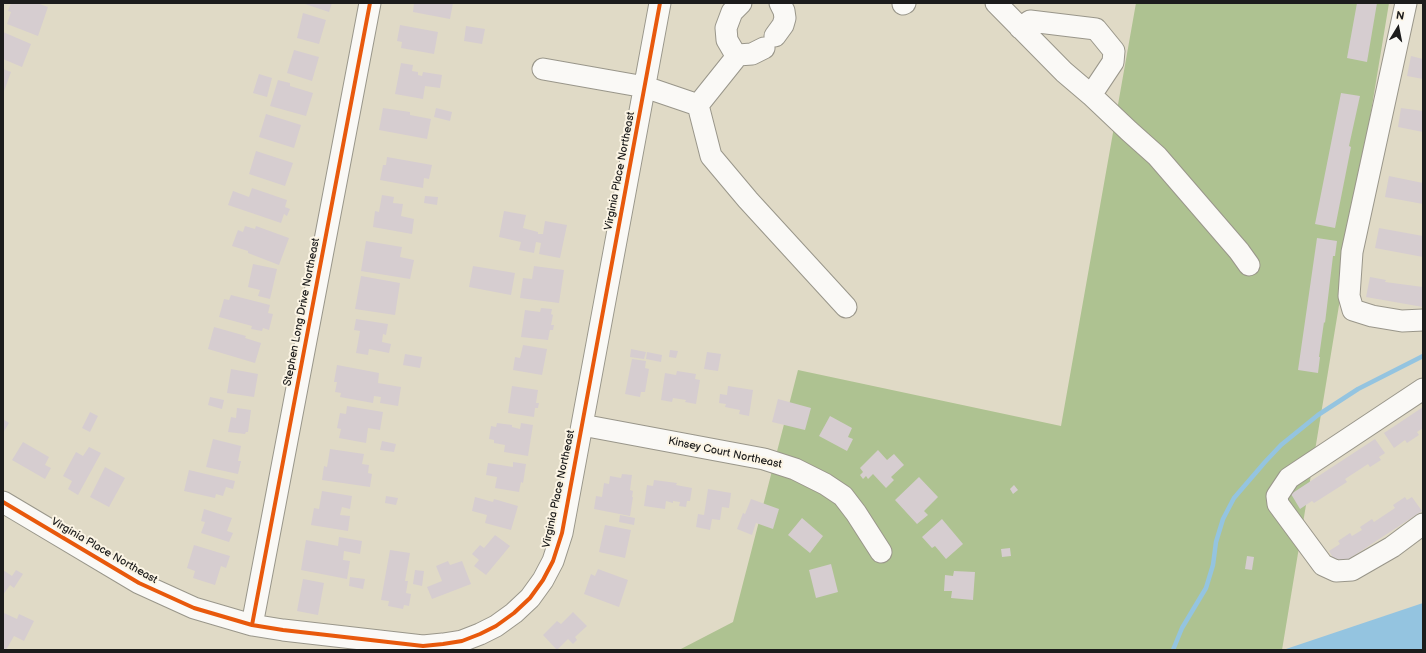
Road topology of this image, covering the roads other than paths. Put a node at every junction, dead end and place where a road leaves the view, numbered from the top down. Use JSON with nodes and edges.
{"nodes":[{"id":1,"x":370,"y":3,"type":"edge"},
{"id":2,"x":660,"y":3,"type":"edge"},
{"id":3,"x":741,"y":3,"type":"edge"},
{"id":4,"x":780,"y":3,"type":"edge"},
{"id":5,"x":996,"y":3,"type":"edge"},
{"id":6,"x":1406,"y":3,"type":"edge"},
{"id":7,"x":1020,"y":28,"type":"junction"},
{"id":8,"x":738,"y":55,"type":"junction"},
{"id":9,"x":543,"y":70,"type":"dead end"},
{"id":10,"x":645,"y":87,"type":"junction"},
{"id":11,"x":1091,"y":95,"type":"junction"},
{"id":12,"x":698,"y":105,"type":"junction"},
{"id":13,"x":1249,"y":265,"type":"dead end"},
{"id":14,"x":846,"y":307,"type":"dead end"},
{"id":15,"x":1423,"y":320,"type":"edge"},
{"id":16,"x":1423,"y":389,"type":"edge"},
{"id":17,"x":582,"y":425,"type":"junction"},
{"id":18,"x":3,"y":502,"type":"edge"},
{"id":19,"x":1423,"y":524,"type":"edge"},
{"id":20,"x":881,"y":552,"type":"dead end"},
{"id":21,"x":252,"y":625,"type":"junction"}],
"edges":[{"from":1,"to":21,"type":"street","name":"Stephen Long Drive Northeast"},
{"from":2,"to":10,"type":"street","name":"Virginia Place Northeast"},
{"from":3,"to":8,"type":"street"},
{"from":4,"to":8,"type":"street"},
{"from":5,"to":7,"type":"street"},
{"from":6,"to":15,"type":"street"},
{"from":7,"to":11,"type":"street"},
{"from":7,"to":11,"type":"street"},
{"from":8,"to":12,"type":"street"},
{"from":9,"to":10,"type":"street"},
{"from":10,"to":12,"type":"street"},
{"from":10,"to":17,"type":"street","name":"Virginia Place Northeast"},
{"from":11,"to":13,"type":"street"},
{"from":12,"to":14,"type":"street"},
{"from":16,"to":19,"type":"street"},
{"from":17,"to":20,"type":"street","name":"Kinsey Court Northeast"},
{"from":17,"to":21,"type":"street","name":"Virginia Place Northeast"},
{"from":18,"to":21,"type":"street","name":"Virginia Place Northeast"}]}
